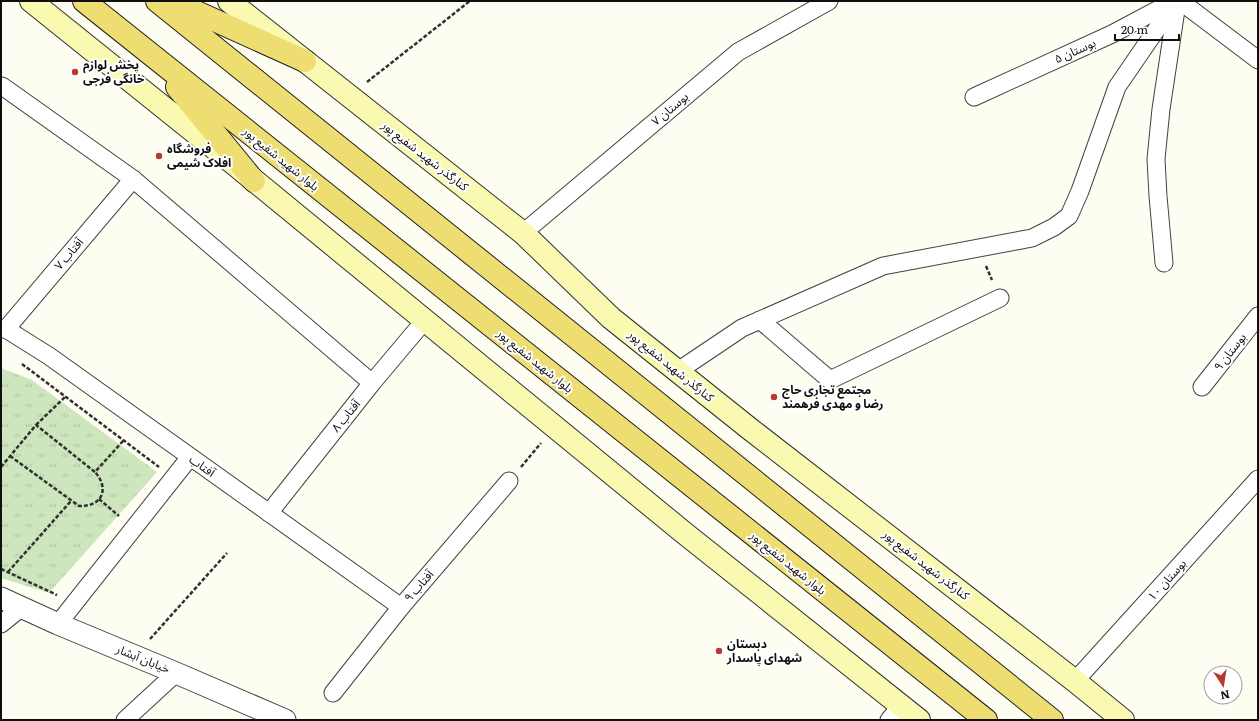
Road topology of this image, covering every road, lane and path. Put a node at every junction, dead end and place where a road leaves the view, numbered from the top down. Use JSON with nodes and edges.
{"nodes":[{"id":1,"x":31,"y":1,"type":"edge"},
{"id":2,"x":84,"y":1,"type":"edge"},
{"id":3,"x":157,"y":1,"type":"edge"},
{"id":4,"x":172,"y":1,"type":"edge"},
{"id":5,"x":229,"y":1,"type":"edge"},
{"id":6,"x":470,"y":1,"type":"edge"},
{"id":7,"x":829,"y":1,"type":"edge"},
{"id":8,"x":1177,"y":1,"type":"edge"},
{"id":9,"x":148,"y":52,"type":"junction"},
{"id":10,"x":1258,"y":59,"type":"edge"},
{"id":11,"x":305,"y":61,"type":"junction"},
{"id":12,"x":2,"y":86,"type":"edge"},
{"id":13,"x":349,"y":96,"type":"junction"},
{"id":14,"x":974,"y":96,"type":"dead end"},
{"id":15,"x":133,"y":180,"type":"junction"},
{"id":16,"x":254,"y":181,"type":"junction"},
{"id":17,"x":523,"y":233,"type":"junction"},
{"id":18,"x":978,"y":248,"type":"junction"},
{"id":19,"x":1164,"y":263,"type":"dead end"},
{"id":20,"x":1000,"y":298,"type":"joint"},
{"id":21,"x":1258,"y":316,"type":"edge"},
{"id":22,"x":425,"y":320,"type":"junction"},
{"id":23,"x":760,"y":320,"type":"junction"},
{"id":24,"x":3,"y":329,"type":"edge"},
{"id":25,"x":19,"y":361,"type":"dead end"},
{"id":26,"x":678,"y":371,"type":"junction"},
{"id":27,"x":372,"y":383,"type":"junction"},
{"id":28,"x":1202,"y":387,"type":"dead end"},
{"id":29,"x":65,"y":397,"type":"junction"},
{"id":30,"x":36,"y":425,"type":"junction"},
{"id":31,"x":555,"y":427,"type":"junction"},
{"id":32,"x":123,"y":441,"type":"junction"},
{"id":33,"x":10,"y":456,"type":"junction"},
{"id":34,"x":190,"y":457,"type":"junction"},
{"id":35,"x":1,"y":467,"type":"edge"},
{"id":36,"x":162,"y":470,"type":"dead end"},
{"id":37,"x":95,"y":472,"type":"junction"},
{"id":38,"x":1258,"y":480,"type":"edge"},
{"id":39,"x":509,"y":481,"type":"joint"},
{"id":40,"x":98,"y":499,"type":"junction"},
{"id":41,"x":71,"y":501,"type":"junction"},
{"id":42,"x":269,"y":513,"type":"junction"},
{"id":43,"x":122,"y":519,"type":"dead end"},
{"id":44,"x":227,"y":553,"type":"dead end"},
{"id":45,"x":1,"y":569,"type":"edge"},
{"id":46,"x":8,"y":572,"type":"junction"},
{"id":47,"x":59,"y":596,"type":"dead end"},
{"id":48,"x":1,"y":598,"type":"edge"},
{"id":49,"x":22,"y":607,"type":"junction"},
{"id":50,"x":401,"y":607,"type":"junction"},
{"id":51,"x":1,"y":624,"type":"edge"},
{"id":52,"x":58,"y":624,"type":"junction"},
{"id":53,"x":134,"y":656,"type":"junction"},
{"id":54,"x":176,"y":673,"type":"junction"},
{"id":55,"x":1075,"y":681,"type":"junction"},
{"id":56,"x":334,"y":693,"type":"dead end"},
{"id":57,"x":895,"y":713,"type":"edge"},
{"id":58,"x":125,"y":720,"type":"edge"},
{"id":59,"x":284,"y":720,"type":"edge"},
{"id":60,"x":919,"y":720,"type":"edge"},
{"id":61,"x":986,"y":720,"type":"edge"},
{"id":62,"x":1052,"y":720,"type":"edge"},
{"id":63,"x":1123,"y":720,"type":"edge"}],
"edges":[{"from":1,"to":16,"type":"main road"},
{"from":2,"to":9,"type":"main road","name":"بلوار شهید شفیع پور"},
{"from":3,"to":62,"type":"main road"},
{"from":4,"to":11,"type":"main road"},
{"from":5,"to":11,"type":"main road","name":"کنارگذر شهید شفیع پور"},
{"from":6,"to":13,"type":"path"},
{"from":7,"to":17,"type":"street","name":"بوستان ۷"},
{"from":8,"to":10,"type":"street"},
{"from":8,"to":14,"type":"street","name":"بوستان ۵"},
{"from":8,"to":18,"type":"street"},
{"from":8,"to":19,"type":"street"},
{"from":9,"to":16,"type":"main road"},
{"from":9,"to":61,"type":"main road","name":"بلوار شهید شفیع پور"},
{"from":11,"to":13,"type":"main road","name":"کنارگذر شهید شفیع پور"},
{"from":12,"to":15,"type":"street"},
{"from":13,"to":17,"type":"main road","name":"کنارگذر شهید شفیع پور"},
{"from":15,"to":24,"type":"street","name":"آفتاب ۷"},
{"from":15,"to":27,"type":"street"},
{"from":16,"to":22,"type":"main road"},
{"from":17,"to":26,"type":"main road","name":"کنارگذر شهید شفیع پور"},
{"from":18,"to":20,"type":"path"},
{"from":18,"to":23,"type":"street"},
{"from":20,"to":23,"type":"street"},
{"from":21,"to":28,"type":"street","name":"بوستان ۹"},
{"from":22,"to":27,"type":"street","name":"آفتاب ۸"},
{"from":22,"to":31,"type":"main road"},
{"from":23,"to":26,"type":"street"},
{"from":24,"to":34,"type":"street","name":"آفتاب"},
{"from":25,"to":29,"type":"path"},
{"from":26,"to":55,"type":"main road","name":"کنارگذر شهید شفیع پور"},
{"from":27,"to":42,"type":"street","name":"آفتاب ۸"},
{"from":29,"to":30,"type":"path"},
{"from":29,"to":32,"type":"path"},
{"from":30,"to":33,"type":"path"},
{"from":30,"to":37,"type":"path"},
{"from":31,"to":39,"type":"path"},
{"from":31,"to":57,"type":"main road"},
{"from":32,"to":36,"type":"path"},
{"from":32,"to":37,"type":"path"},
{"from":33,"to":35,"type":"path"},
{"from":33,"to":41,"type":"path"},
{"from":34,"to":42,"type":"street","name":"آفتاب"},
{"from":34,"to":52,"type":"street"},
{"from":37,"to":40,"type":"path"},
{"from":38,"to":55,"type":"street","name":"بوستان ۱۰"},
{"from":39,"to":50,"type":"street","name":"آفتاب ۹"},
{"from":40,"to":41,"type":"path"},
{"from":40,"to":43,"type":"path"},
{"from":41,"to":46,"type":"path"},
{"from":42,"to":50,"type":"street","name":"آفتاب"},
{"from":44,"to":53,"type":"path"},
{"from":45,"to":46,"type":"path"},
{"from":46,"to":47,"type":"path"},
{"from":48,"to":49,"type":"street","name":"خیابان آبشار"},
{"from":49,"to":51,"type":"street"},
{"from":49,"to":52,"type":"street","name":"خیابان آبشار"},
{"from":50,"to":56,"type":"street","name":"آفتاب ۹"},
{"from":52,"to":53,"type":"street","name":"خیابان آبشار"},
{"from":53,"to":54,"type":"street","name":"خیابان آبشار"},
{"from":54,"to":58,"type":"street"},
{"from":54,"to":59,"type":"street","name":"خیابان آبشار"},
{"from":55,"to":63,"type":"main road","name":"کنارگذر شهید شفیع پور"},
{"from":57,"to":60,"type":"main road"}]}
